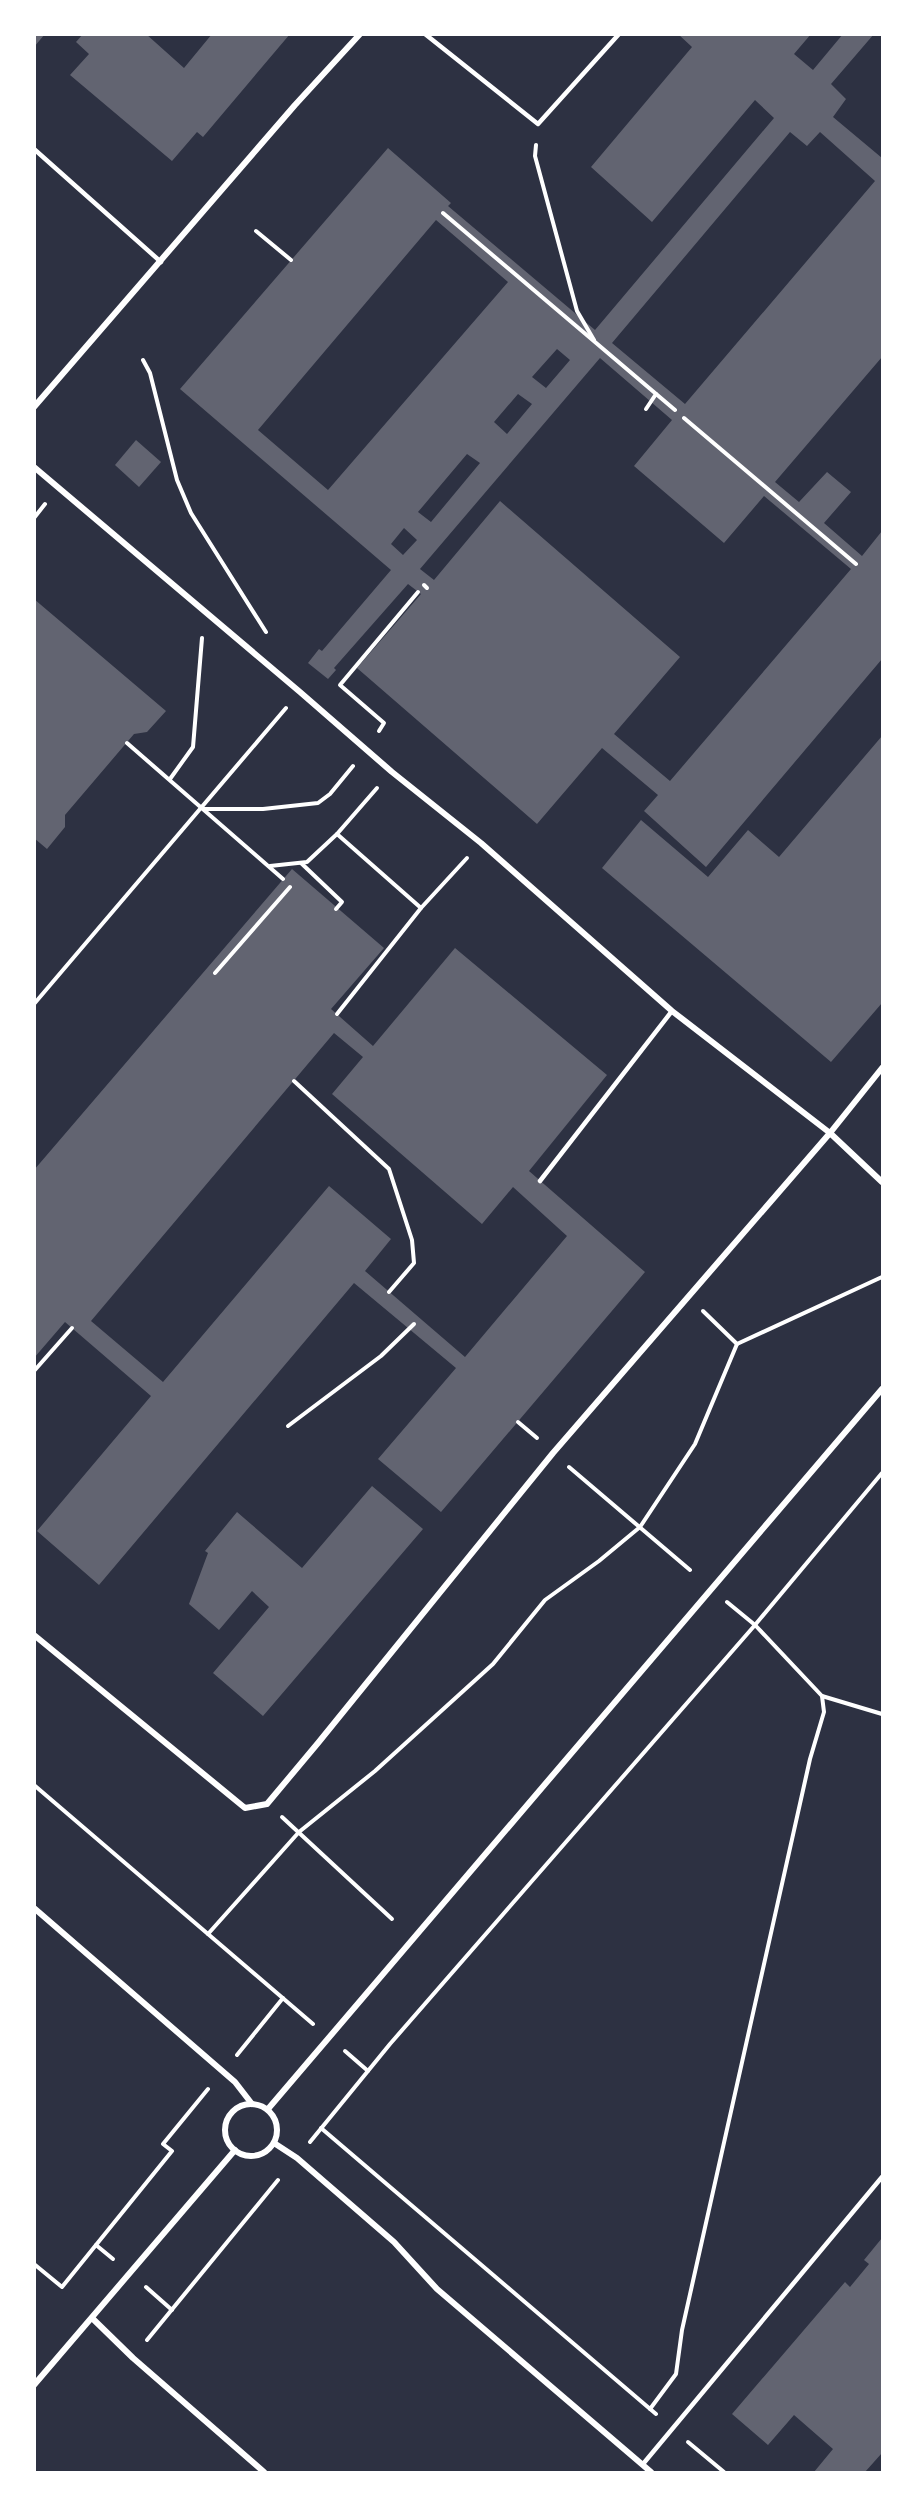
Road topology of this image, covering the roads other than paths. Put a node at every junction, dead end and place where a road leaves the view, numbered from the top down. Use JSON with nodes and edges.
{"nodes":[{"id":1,"x":360,"y":34,"type":"edge"},
{"id":2,"x":425,"y":34,"type":"edge"},
{"id":3,"x":619,"y":34,"type":"edge"},
{"id":4,"x":34,"y":149,"type":"edge"},
{"id":5,"x":160,"y":262,"type":"junction"},
{"id":6,"x":34,"y":407,"type":"edge"},
{"id":7,"x":34,"y":467,"type":"edge"},
{"id":8,"x":672,"y":1011,"type":"junction"},
{"id":9,"x":882,"y":1068,"type":"edge"},
{"id":10,"x":830,"y":1133,"type":"junction"},
{"id":11,"x":540,"y":1181,"type":"dead end"},
{"id":12,"x":882,"y":1182,"type":"edge"},
{"id":13,"x":882,"y":1389,"type":"edge"},
{"id":14,"x":34,"y":1635,"type":"edge"},
{"id":15,"x":34,"y":1908,"type":"edge"},
{"id":16,"x":252,"y":2103,"type":"junction"},
{"id":17,"x":268,"y":2109,"type":"junction"},
{"id":18,"x":274,"y":2143,"type":"junction"},
{"id":19,"x":235,"y":2150,"type":"junction"},
{"id":20,"x":882,"y":2177,"type":"edge"},
{"id":21,"x":92,"y":2318,"type":"junction"},
{"id":22,"x":34,"y":2372,"type":"edge"},
{"id":23,"x":41,"y":2377,"type":"junction"},
{"id":24,"x":34,"y":2385,"type":"edge"},
{"id":25,"x":642,"y":2464,"type":"junction"},
{"id":26,"x":261,"y":2472,"type":"edge"},
{"id":27,"x":651,"y":2472,"type":"edge"}],
"edges":[{"from":1,"to":5,"type":"street"},
{"from":2,"to":3,"type":"lane"},
{"from":4,"to":5,"type":"lane"},
{"from":5,"to":6,"type":"street"},
{"from":7,"to":8,"type":"street"},
{"from":8,"to":10,"type":"street"},
{"from":8,"to":11,"type":"lane"},
{"from":9,"to":10,"type":"street"},
{"from":10,"to":12,"type":"street"},
{"from":10,"to":14,"type":"street"},
{"from":13,"to":17,"type":"street"},
{"from":15,"to":16,"type":"street"},
{"from":16,"to":17,"type":"street"},
{"from":16,"to":19,"type":"street"},
{"from":17,"to":18,"type":"street"},
{"from":18,"to":19,"type":"street"},
{"from":18,"to":25,"type":"street"},
{"from":19,"to":21,"type":"street"},
{"from":20,"to":25,"type":"lane"},
{"from":21,"to":23,"type":"street"},
{"from":21,"to":26,"type":"street"},
{"from":22,"to":23,"type":"lane"},
{"from":23,"to":24,"type":"street"},
{"from":25,"to":27,"type":"street"}]}
